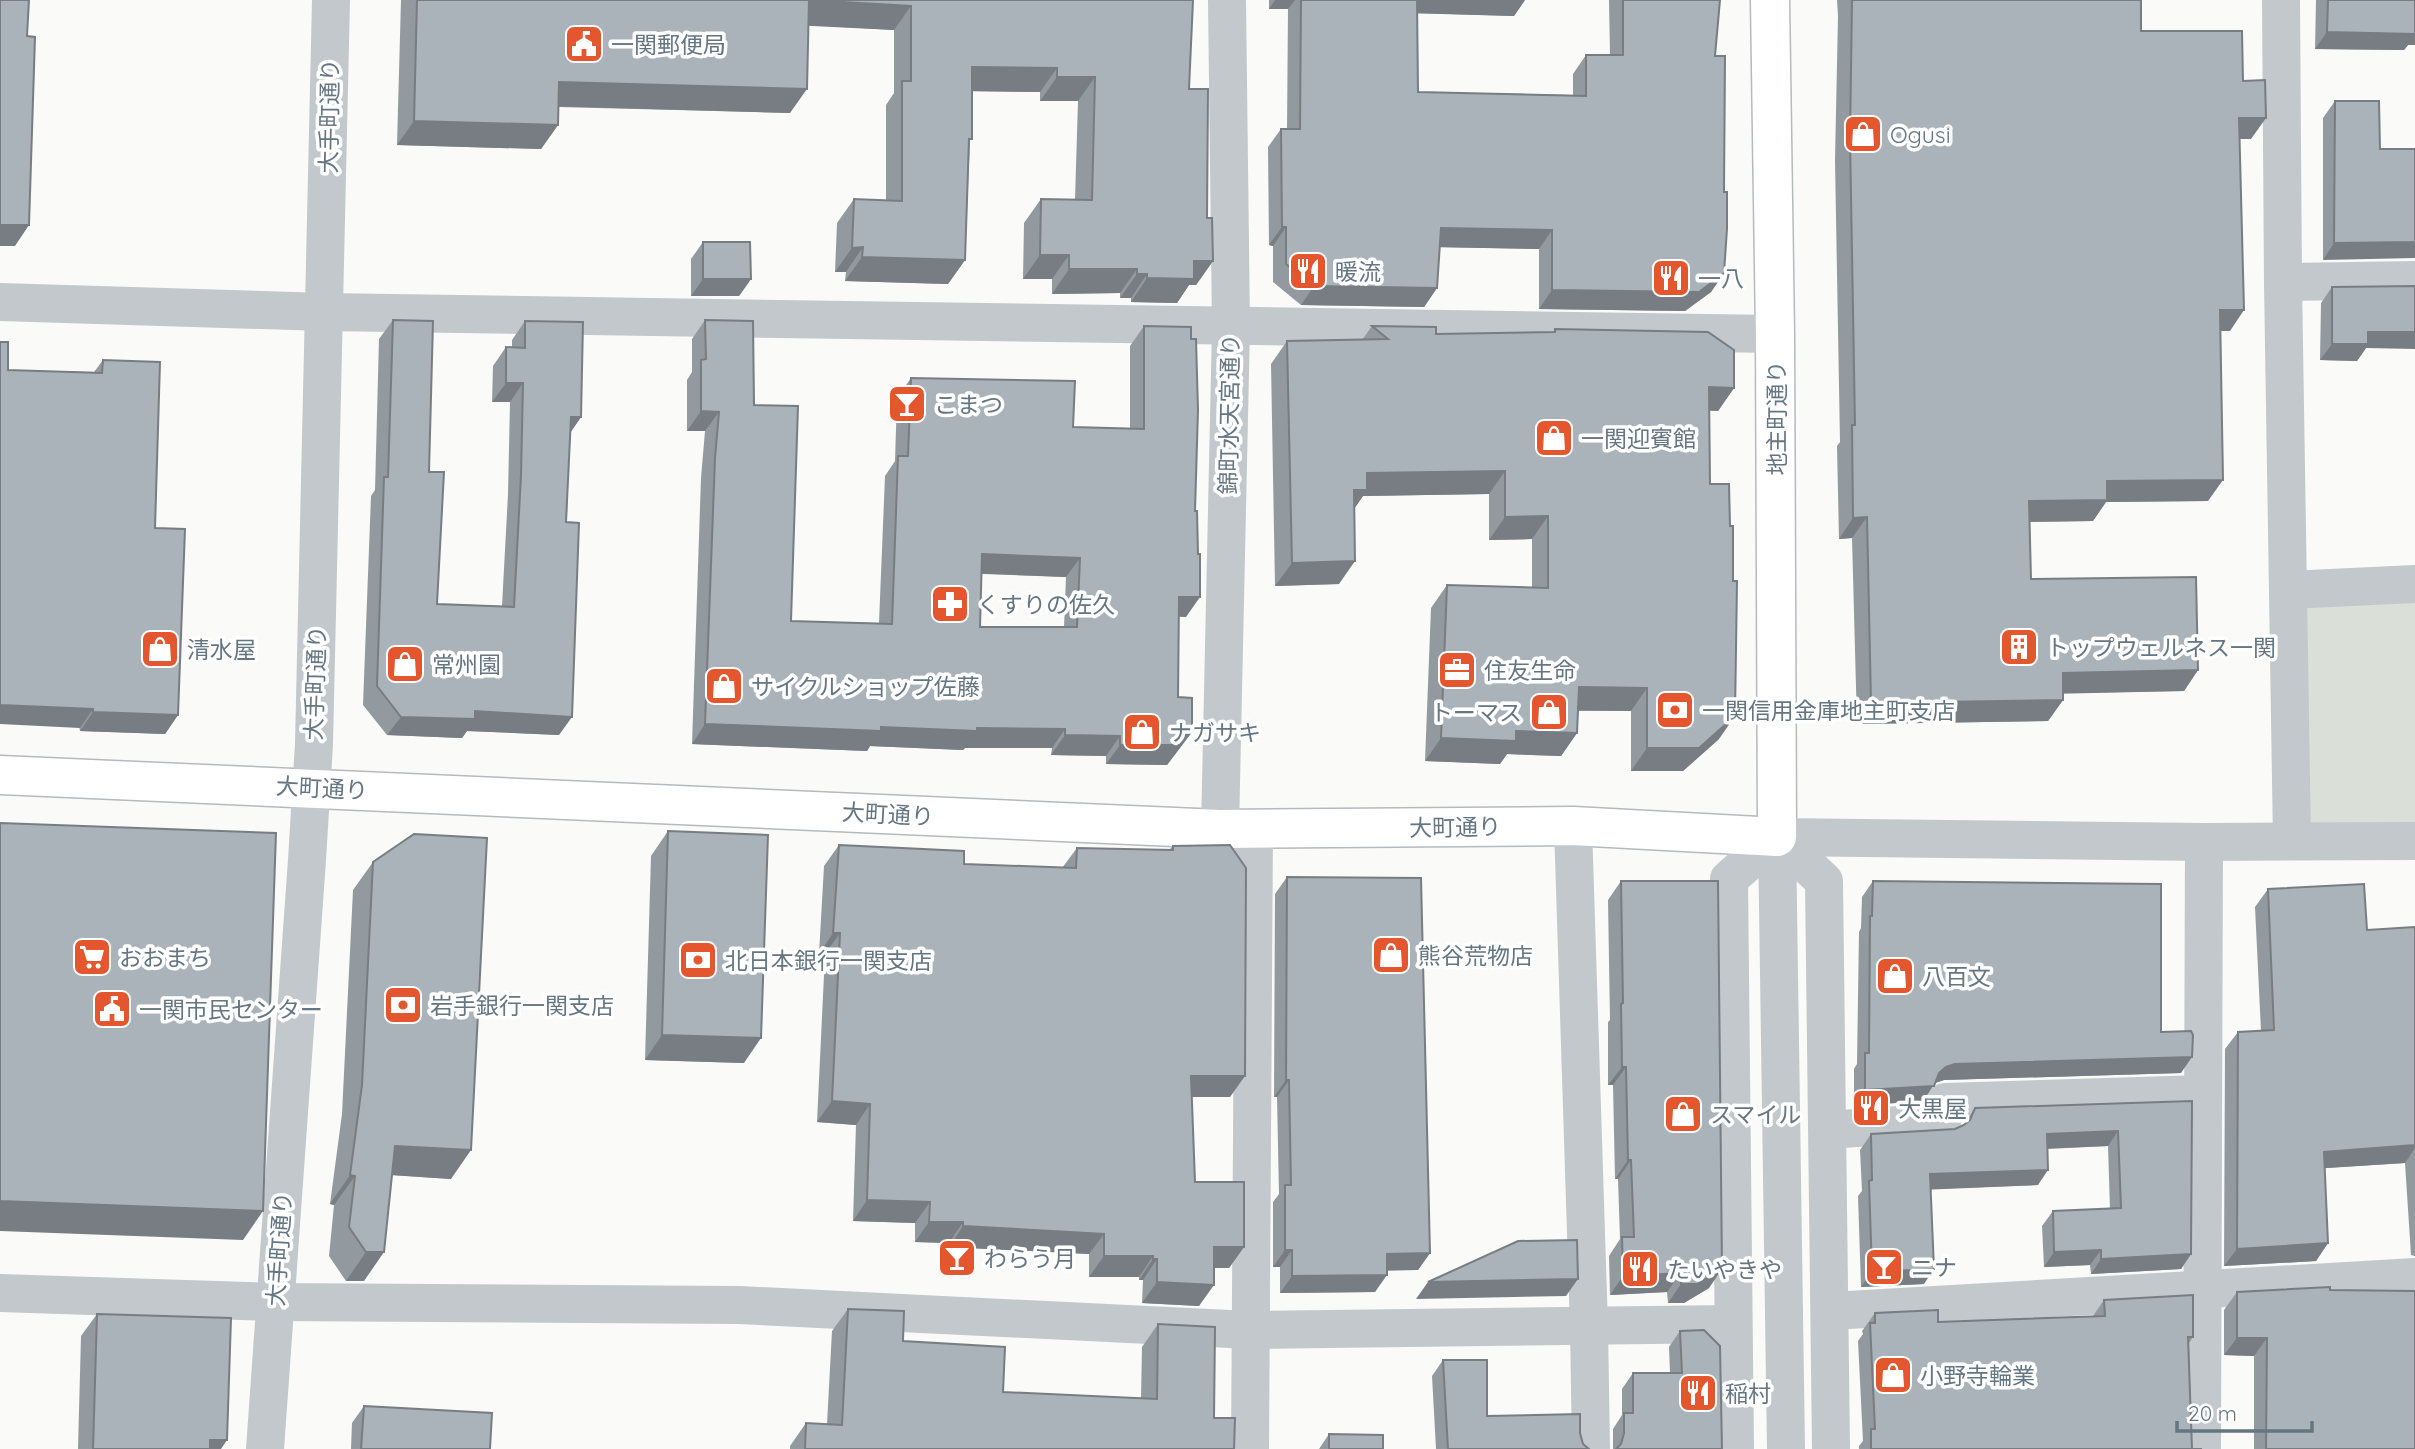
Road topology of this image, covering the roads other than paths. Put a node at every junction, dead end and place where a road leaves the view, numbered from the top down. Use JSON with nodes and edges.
{"nodes":[{"id":1,"x":331,"y":0,"type":"edge"},
{"id":2,"x":1227,"y":0,"type":"edge"},
{"id":3,"x":1770,"y":0,"type":"edge"},
{"id":4,"x":2281,"y":0,"type":"edge"},
{"id":5,"x":2415,"y":280,"type":"edge"},
{"id":6,"x":2283,"y":282,"type":"junction"},
{"id":7,"x":0,"y":302,"type":"edge"},
{"id":8,"x":325,"y":312,"type":"junction"},
{"id":9,"x":1231,"y":327,"type":"junction"},
{"id":10,"x":1775,"y":334,"type":"junction"},
{"id":11,"x":2415,"y":584,"type":"edge"},
{"id":12,"x":2288,"y":590,"type":"junction"},
{"id":13,"x":0,"y":775,"type":"edge"},
{"id":14,"x":311,"y":787,"type":"junction"},
{"id":15,"x":1573,"y":826,"type":"junction"},
{"id":16,"x":1237,"y":829,"type":"junction"},
{"id":17,"x":1776,"y":837,"type":"junction"},
{"id":18,"x":2292,"y":841,"type":"junction"},
{"id":19,"x":2415,"y":841,"type":"edge"},
{"id":20,"x":2204,"y":842,"type":"junction"},
{"id":21,"x":2203,"y":1094,"type":"junction"},
{"id":22,"x":1828,"y":1130,"type":"junction"},
{"id":23,"x":2415,"y":1277,"type":"edge"},
{"id":24,"x":2203,"y":1290,"type":"junction"},
{"id":25,"x":0,"y":1293,"type":"edge"},
{"id":26,"x":275,"y":1302,"type":"junction"},
{"id":27,"x":1831,"y":1311,"type":"junction"},
{"id":28,"x":1733,"y":1324,"type":"junction"},
{"id":29,"x":1589,"y":1327,"type":"junction"},
{"id":30,"x":1250,"y":1330,"type":"junction"},
{"id":31,"x":265,"y":1449,"type":"edge"},
{"id":32,"x":1250,"y":1449,"type":"edge"},
{"id":33,"x":1591,"y":1449,"type":"edge"},
{"id":34,"x":1735,"y":1449,"type":"edge"},
{"id":35,"x":1786,"y":1449,"type":"edge"},
{"id":36,"x":1831,"y":1449,"type":"edge"},
{"id":37,"x":2202,"y":1449,"type":"edge"}],
"edges":[{"from":1,"to":8,"type":"street","name":"大手町通り"},
{"from":2,"to":9,"type":"street","name":"錦町水天宮通り"},
{"from":3,"to":10,"type":"main road","name":"地主町通り"},
{"from":4,"to":6,"type":"street"},
{"from":5,"to":6,"type":"street"},
{"from":6,"to":12,"type":"street"},
{"from":7,"to":8,"type":"street"},
{"from":8,"to":9,"type":"street"},
{"from":8,"to":14,"type":"street","name":"大手町通り"},
{"from":9,"to":10,"type":"street"},
{"from":9,"to":16,"type":"street","name":"錦町水天宮通り"},
{"from":10,"to":17,"type":"main road","name":"地主町通り"},
{"from":11,"to":12,"type":"street"},
{"from":12,"to":18,"type":"street"},
{"from":13,"to":14,"type":"main road","name":"大町通り"},
{"from":14,"to":16,"type":"main road","name":"大町通り"},
{"from":14,"to":26,"type":"street","name":"大手町通り"},
{"from":15,"to":16,"type":"main road","name":"大町通り"},
{"from":15,"to":17,"type":"main road","name":"大町通り"},
{"from":15,"to":29,"type":"street"},
{"from":16,"to":30,"type":"street","name":"錦町水天宮通り"},
{"from":17,"to":20,"type":"street"},
{"from":17,"to":22,"type":"street"},
{"from":17,"to":28,"type":"street"},
{"from":17,"to":35,"type":"street"},
{"from":18,"to":19,"type":"street"},
{"from":18,"to":20,"type":"street"},
{"from":20,"to":21,"type":"street"},
{"from":21,"to":22,"type":"street"},
{"from":21,"to":24,"type":"street"},
{"from":22,"to":27,"type":"street"},
{"from":23,"to":24,"type":"street"},
{"from":24,"to":27,"type":"street"},
{"from":24,"to":37,"type":"street"},
{"from":25,"to":26,"type":"street"},
{"from":26,"to":30,"type":"street"},
{"from":26,"to":31,"type":"street","name":"大手町通り"},
{"from":27,"to":36,"type":"street"},
{"from":28,"to":29,"type":"street"},
{"from":28,"to":34,"type":"street"},
{"from":29,"to":30,"type":"street"},
{"from":29,"to":33,"type":"street"},
{"from":30,"to":32,"type":"street","name":"錦町水天宮通り"}]}
